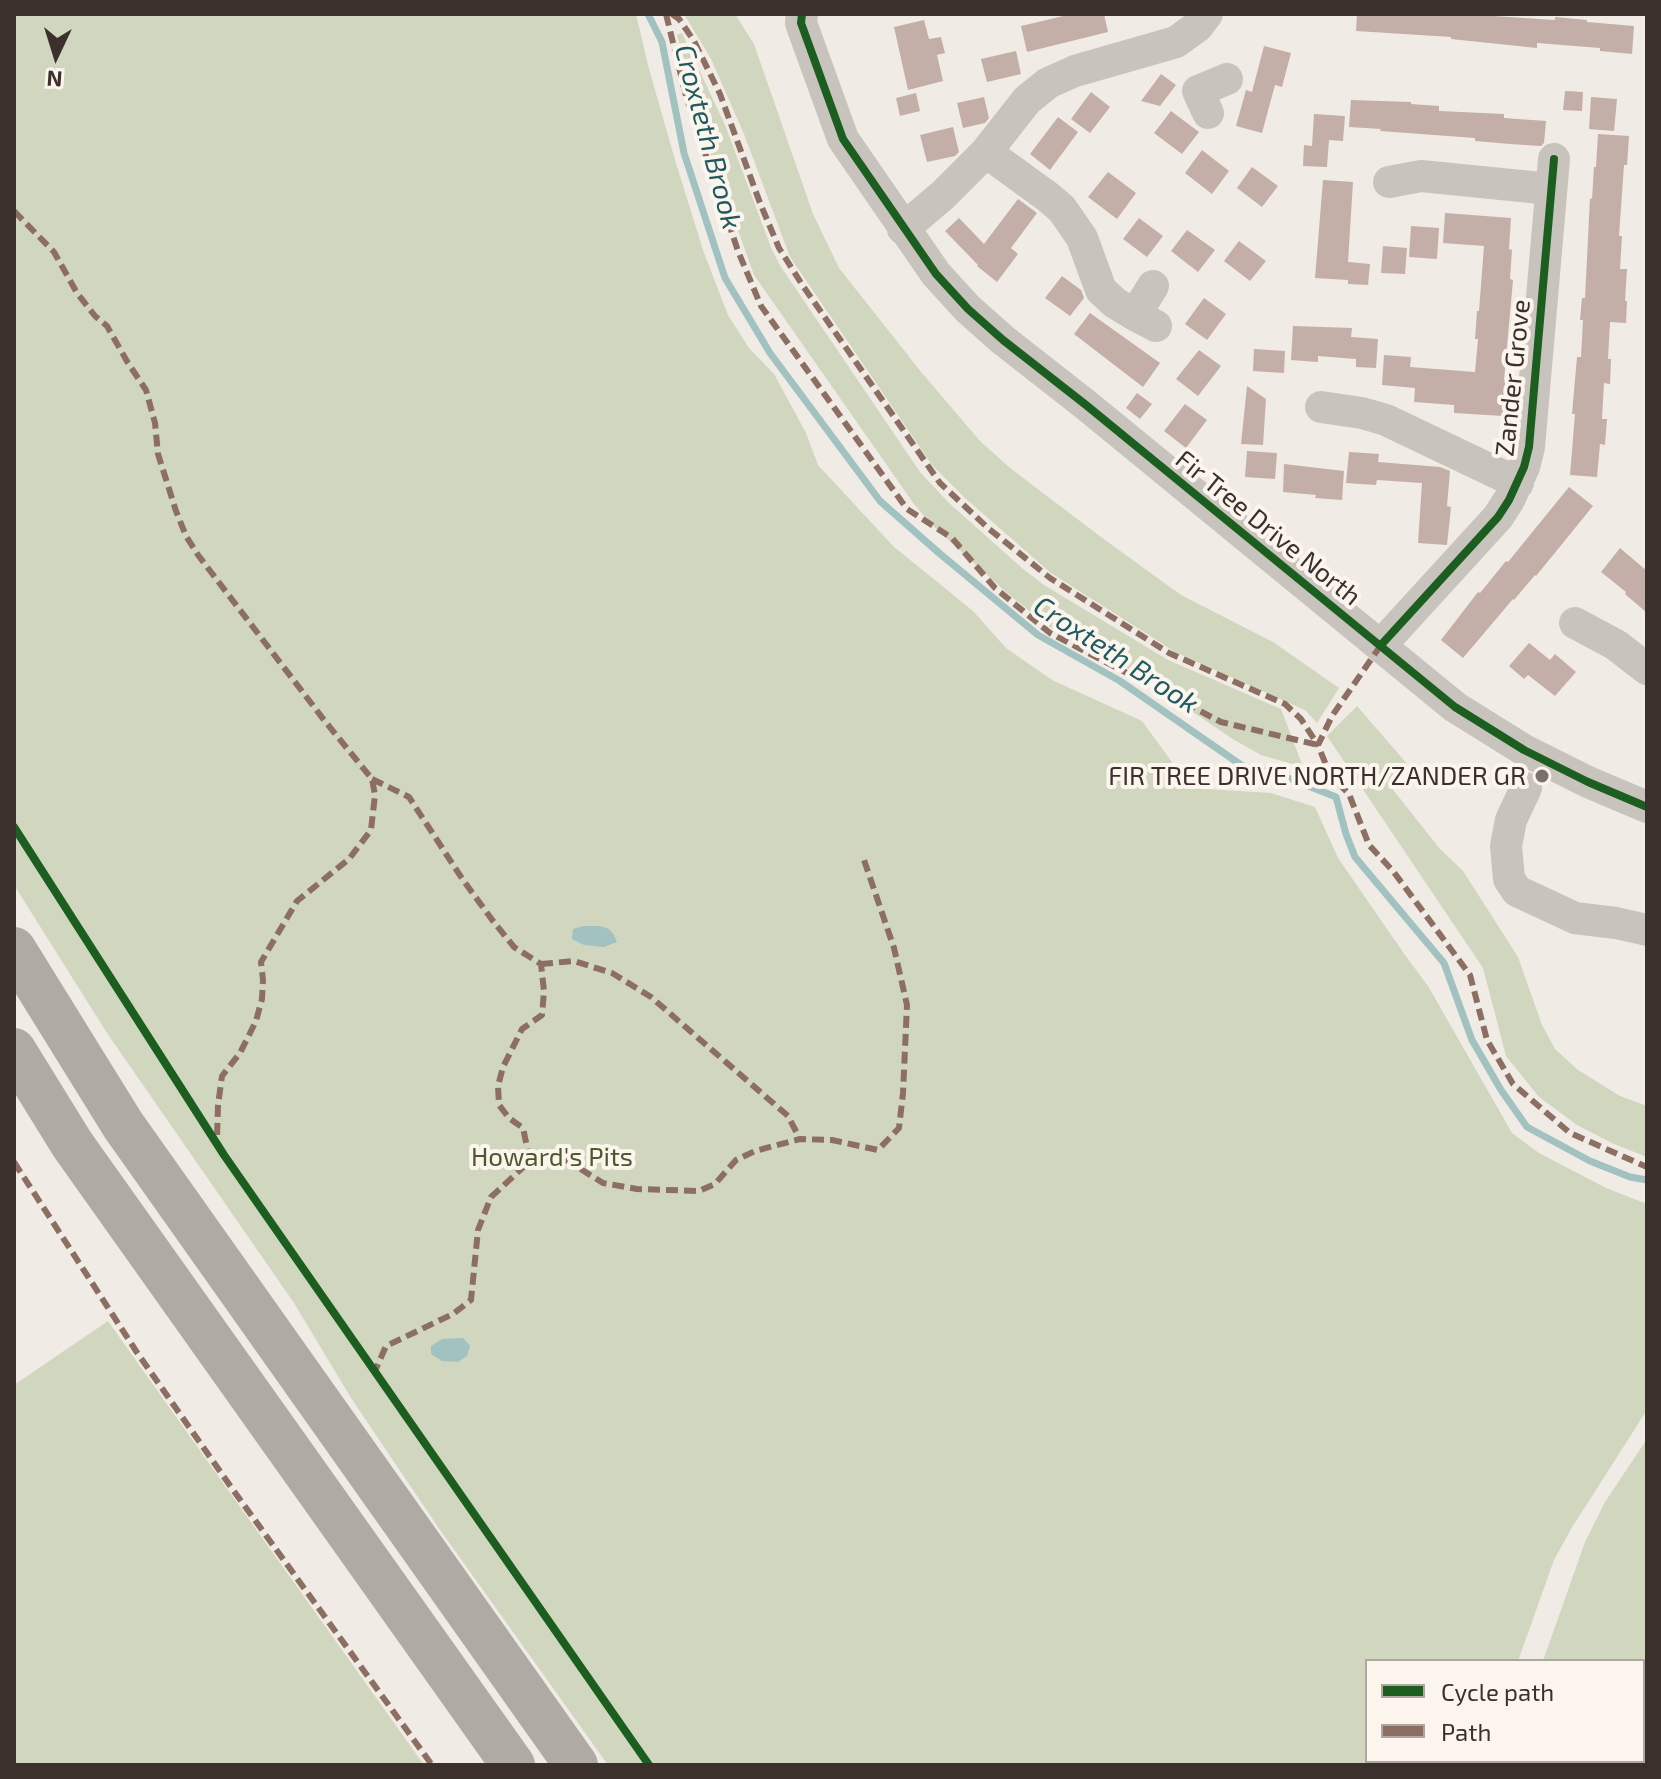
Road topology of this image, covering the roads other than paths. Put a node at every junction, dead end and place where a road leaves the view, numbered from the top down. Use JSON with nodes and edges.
{"nodes":[{"id":1,"x":802,"y":14,"type":"edge"},
{"id":2,"x":1207,"y":14,"type":"edge"},
{"id":3,"x":1176,"y":42,"type":"junction"},
{"id":4,"x":1211,"y":95,"type":"dead end"},
{"id":5,"x":986,"y":152,"type":"junction"},
{"id":6,"x":1386,"y":183,"type":"dead end"},
{"id":7,"x":903,"y":229,"type":"junction"},
{"id":8,"x":1153,"y":286,"type":"dead end"},
{"id":9,"x":1316,"y":406,"type":"dead end"},
{"id":10,"x":1518,"y":483,"type":"junction"},
{"id":11,"x":1572,"y":621,"type":"dead end"},
{"id":12,"x":1381,"y":645,"type":"junction"},
{"id":13,"x":1647,"y":669,"type":"edge"},
{"id":14,"x":1526,"y":788,"type":"dead end"},
{"id":15,"x":1645,"y":802,"type":"edge"},
{"id":16,"x":1647,"y":930,"type":"edge"},
{"id":17,"x":14,"y":949,"type":"edge"},
{"id":18,"x":14,"y":1050,"type":"edge"},
{"id":19,"x":513,"y":1765,"type":"edge"},
{"id":20,"x":576,"y":1765,"type":"edge"}],
"edges":[{"from":1,"to":7,"type":"street","name":"Fir Tree Drive North"},
{"from":2,"to":3,"type":"street"},
{"from":3,"to":4,"type":"street"},
{"from":3,"to":5,"type":"street"},
{"from":5,"to":7,"type":"street"},
{"from":5,"to":8,"type":"street"},
{"from":6,"to":10,"type":"street","name":"Zander Grove"},
{"from":7,"to":12,"type":"street","name":"Fir Tree Drive North"},
{"from":9,"to":10,"type":"street"},
{"from":10,"to":12,"type":"street","name":"Zander Grove"},
{"from":11,"to":13,"type":"street"},
{"from":12,"to":15,"type":"street","name":"Fir Tree Drive North"},
{"from":14,"to":16,"type":"street"},
{"from":17,"to":20,"type":"highway"},
{"from":18,"to":19,"type":"highway"}]}
